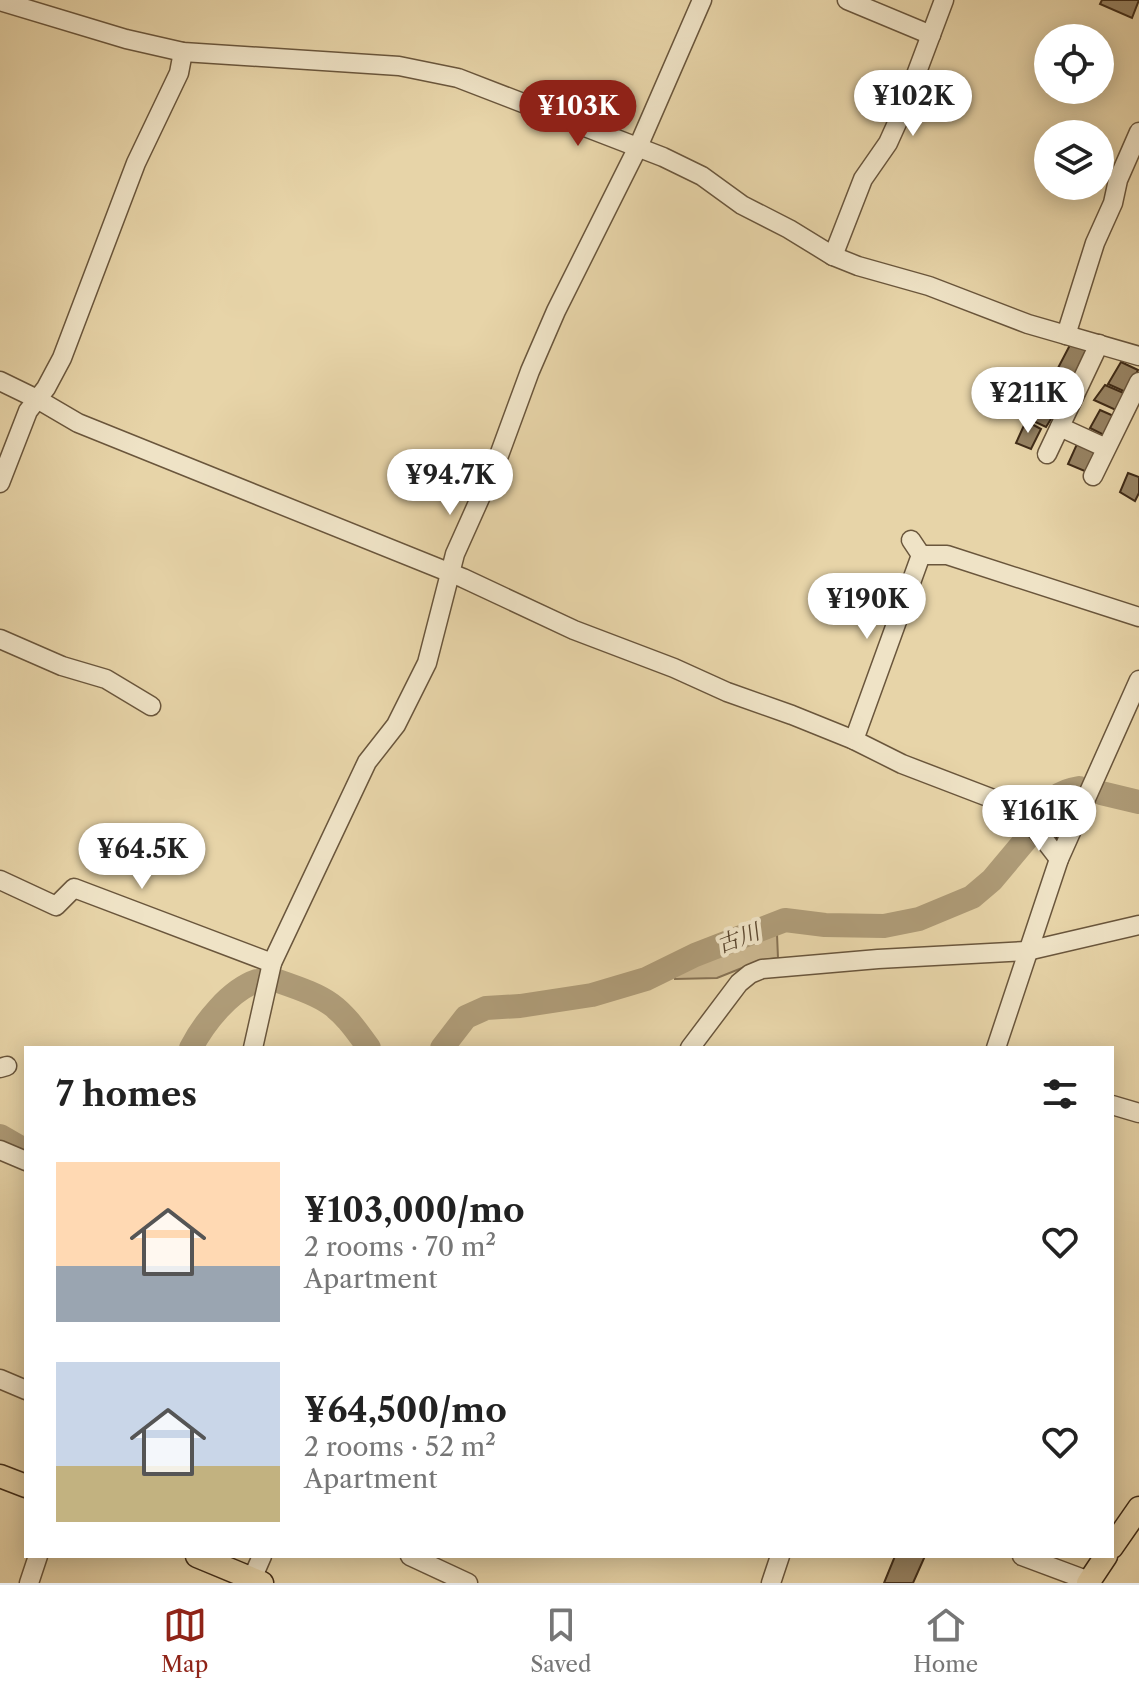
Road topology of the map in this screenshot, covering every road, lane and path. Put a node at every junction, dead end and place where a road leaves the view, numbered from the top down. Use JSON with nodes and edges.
{"nodes":[{"id":1,"x":702,"y":0,"type":"edge"},
{"id":2,"x":847,"y":0,"type":"edge"},
{"id":3,"x":944,"y":0,"type":"edge"},
{"id":4,"x":0,"y":1,"type":"edge"},
{"id":5,"x":931,"y":35,"type":"junction"},
{"id":6,"x":183,"y":52,"type":"junction"},
{"id":7,"x":1139,"y":132,"type":"edge"},
{"id":8,"x":638,"y":147,"type":"junction"},
{"id":9,"x":833,"y":256,"type":"junction"},
{"id":10,"x":1066,"y":335,"type":"junction"},
{"id":11,"x":1099,"y":344,"type":"junction"},
{"id":12,"x":1139,"y":356,"type":"edge"},
{"id":13,"x":0,"y":381,"type":"edge"},
{"id":14,"x":1139,"y":382,"type":"edge"},
{"id":15,"x":37,"y":399,"type":"junction"},
{"id":16,"x":1060,"y":427,"type":"junction"},
{"id":17,"x":1106,"y":448,"type":"junction"},
{"id":18,"x":1047,"y":454,"type":"dead end"},
{"id":19,"x":1093,"y":476,"type":"dead end"},
{"id":20,"x":0,"y":483,"type":"edge"},
{"id":21,"x":449,"y":573,"type":"junction"},
{"id":22,"x":1139,"y":617,"type":"edge"},
{"id":23,"x":0,"y":639,"type":"edge"},
{"id":24,"x":1139,"y":680,"type":"edge"},
{"id":25,"x":151,"y":706,"type":"dead end"},
{"id":26,"x":854,"y":740,"type":"junction"},
{"id":27,"x":1059,"y":859,"type":"junction"},
{"id":28,"x":0,"y":880,"type":"edge"},
{"id":29,"x":1139,"y":925,"type":"edge"},
{"id":30,"x":1027,"y":951,"type":"junction"},
{"id":31,"x":272,"y":963,"type":"junction"},
{"id":32,"x":253,"y":1046,"type":"edge"},
{"id":33,"x":692,"y":1046,"type":"edge"},
{"id":34,"x":997,"y":1046,"type":"edge"},
{"id":35,"x":1114,"y":1106,"type":"edge"},
{"id":36,"x":1139,"y":1113,"type":"edge"},
{"id":37,"x":0,"y":1150,"type":"edge"},
{"id":38,"x":24,"y":1160,"type":"edge"},
{"id":39,"x":0,"y":1379,"type":"edge"},
{"id":40,"x":24,"y":1389,"type":"edge"},
{"id":41,"x":0,"y":1476,"type":"edge"},
{"id":42,"x":24,"y":1485,"type":"edge"},
{"id":43,"x":1139,"y":1508,"type":"edge"},
{"id":44,"x":1114,"y":1544,"type":"edge"},
{"id":45,"x":37,"y":1558,"type":"edge"},
{"id":46,"x":202,"y":1558,"type":"edge"},
{"id":47,"x":262,"y":1558,"type":"edge"},
{"id":48,"x":414,"y":1558,"type":"edge"},
{"id":49,"x":779,"y":1558,"type":"edge"},
{"id":50,"x":1027,"y":1558,"type":"edge"},
{"id":51,"x":1105,"y":1558,"type":"edge"},
{"id":52,"x":257,"y":1581,"type":"edge"},
{"id":53,"x":1088,"y":1582,"type":"edge"},
{"id":54,"x":29,"y":1583,"type":"edge"},
{"id":55,"x":468,"y":1583,"type":"edge"},
{"id":56,"x":771,"y":1583,"type":"edge"}],
"edges":[{"from":1,"to":8,"type":"street"},
{"from":2,"to":5,"type":"street"},
{"from":3,"to":5,"type":"street"},
{"from":4,"to":6,"type":"street"},
{"from":5,"to":9,"type":"street"},
{"from":6,"to":8,"type":"street"},
{"from":6,"to":15,"type":"street"},
{"from":7,"to":10,"type":"street"},
{"from":8,"to":9,"type":"street"},
{"from":8,"to":21,"type":"street"},
{"from":9,"to":10,"type":"street"},
{"from":10,"to":11,"type":"street"},
{"from":11,"to":12,"type":"street"},
{"from":11,"to":16,"type":"street"},
{"from":13,"to":15,"type":"street"},
{"from":14,"to":17,"type":"street"},
{"from":15,"to":20,"type":"street"},
{"from":15,"to":21,"type":"street"},
{"from":16,"to":17,"type":"street"},
{"from":16,"to":18,"type":"street"},
{"from":17,"to":19,"type":"street"},
{"from":21,"to":26,"type":"street"},
{"from":21,"to":31,"type":"street"},
{"from":22,"to":26,"type":"street"},
{"from":23,"to":25,"type":"street"},
{"from":24,"to":27,"type":"street"},
{"from":26,"to":27,"type":"street"},
{"from":27,"to":30,"type":"street"},
{"from":28,"to":31,"type":"street"},
{"from":29,"to":30,"type":"street"},
{"from":30,"to":33,"type":"street"},
{"from":30,"to":34,"type":"street"},
{"from":31,"to":32,"type":"street"},
{"from":35,"to":36,"type":"street"},
{"from":37,"to":38,"type":"street"},
{"from":39,"to":40,"type":"street"},
{"from":41,"to":42,"type":"main road"},
{"from":43,"to":44,"type":"main road"},
{"from":45,"to":54,"type":"street"},
{"from":46,"to":52,"type":"main road"},
{"from":47,"to":52,"type":"street"},
{"from":48,"to":55,"type":"street"},
{"from":49,"to":56,"type":"street"},
{"from":50,"to":53,"type":"street"},
{"from":51,"to":53,"type":"main road"}]}
